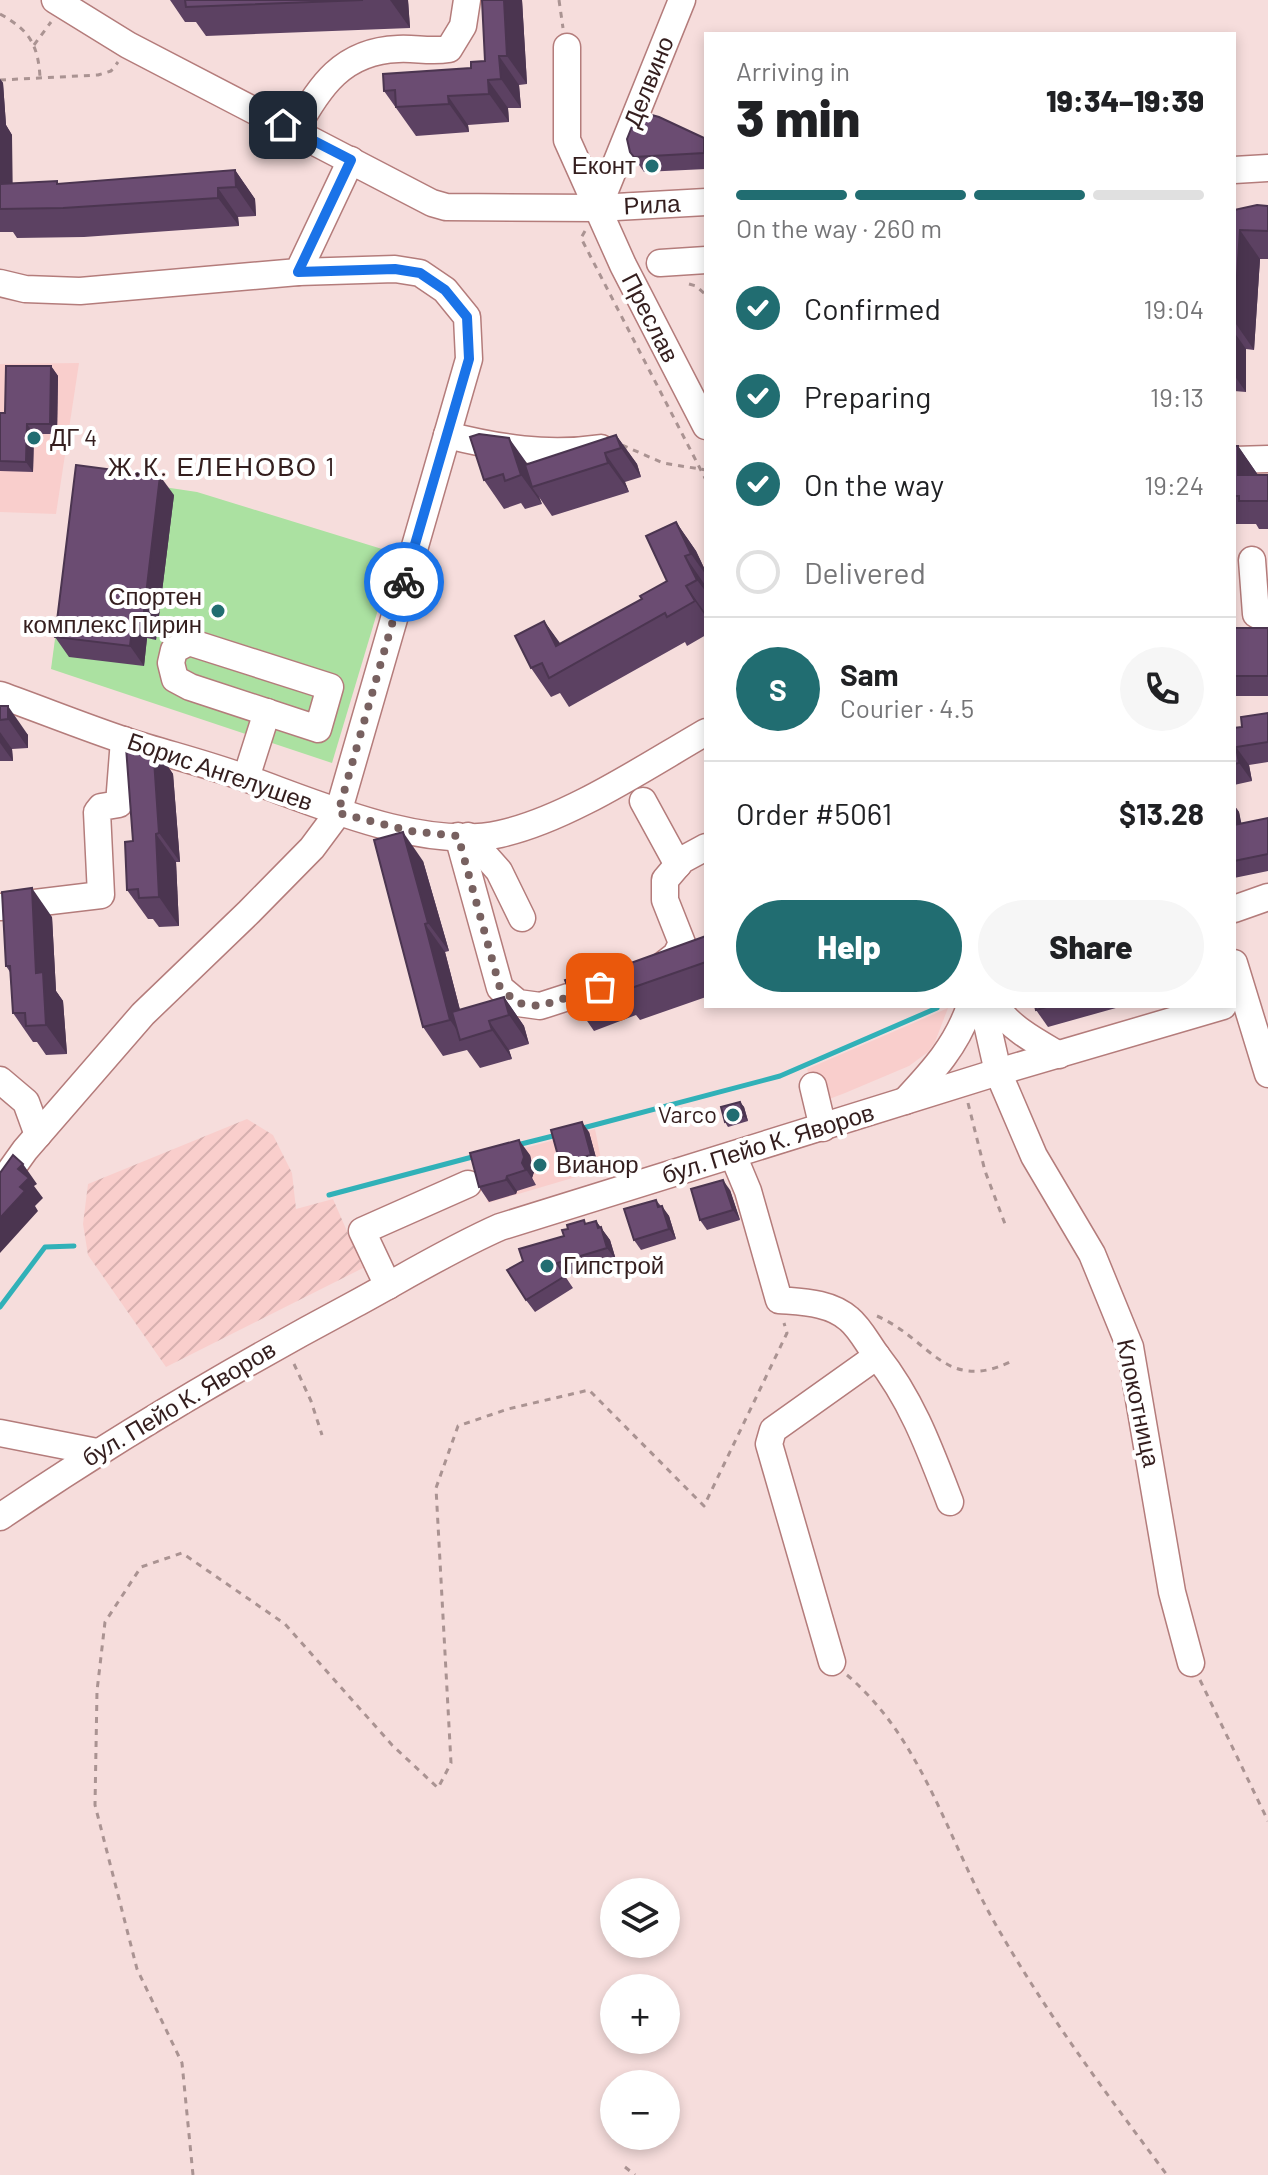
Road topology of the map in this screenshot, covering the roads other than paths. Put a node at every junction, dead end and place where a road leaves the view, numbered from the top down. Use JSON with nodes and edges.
{"nodes":[{"id":1,"x":467,"y":0,"type":"edge"},
{"id":2,"x":682,"y":0,"type":"edge"},
{"id":3,"x":55,"y":8,"type":"edge"},
{"id":4,"x":567,"y":47,"type":"road end"},
{"id":5,"x":295,"y":131,"type":"junction"},
{"id":6,"x":351,"y":160,"type":"junction"},
{"id":7,"x":1268,"y":168,"type":"edge"},
{"id":8,"x":1236,"y":170,"type":"edge"},
{"id":9,"x":704,"y":202,"type":"edge"},
{"id":10,"x":598,"y":208,"type":"junction"},
{"id":11,"x":704,"y":260,"type":"edge"},
{"id":12,"x":660,"y":263,"type":"dead end"},
{"id":13,"x":298,"y":272,"type":"junction"},
{"id":14,"x":0,"y":283,"type":"edge"},
{"id":15,"x":704,"y":422,"type":"edge"},
{"id":16,"x":447,"y":435,"type":"junction"},
{"id":17,"x":621,"y":444,"type":"edge"},
{"id":18,"x":1268,"y":459,"type":"edge"},
{"id":19,"x":1236,"y":460,"type":"edge"},
{"id":20,"x":1252,"y":560,"type":"dead end"},
{"id":21,"x":1268,"y":620,"type":"edge"},
{"id":22,"x":0,"y":695,"type":"edge"},
{"id":23,"x":267,"y":712,"type":"junction"},
{"id":24,"x":704,"y":733,"type":"edge"},
{"id":25,"x":124,"y":740,"type":"junction"},
{"id":26,"x":246,"y":778,"type":"junction"},
{"id":27,"x":643,"y":801,"type":"dead end"},
{"id":28,"x":338,"y":813,"type":"junction"},
{"id":29,"x":463,"y":836,"type":"junction"},
{"id":30,"x":704,"y":848,"type":"edge"},
{"id":31,"x":678,"y":865,"type":"junction"},
{"id":32,"x":1268,"y":897,"type":"edge"},
{"id":33,"x":0,"y":907,"type":"edge"},
{"id":34,"x":1236,"y":908,"type":"edge"},
{"id":35,"x":522,"y":918,"type":"dead end"},
{"id":36,"x":1236,"y":971,"type":"edge"},
{"id":37,"x":1243,"y":1000,"type":"edge"},
{"id":38,"x":969,"y":1008,"type":"edge"},
{"id":39,"x":983,"y":1008,"type":"edge"},
{"id":40,"x":996,"y":1008,"type":"edge"},
{"id":41,"x":1216,"y":1008,"type":"edge"},
{"id":42,"x":1263,"y":1041,"type":"edge"},
{"id":43,"x":1059,"y":1055,"type":"junction"},
{"id":44,"x":998,"y":1072,"type":"junction"},
{"id":45,"x":1268,"y":1074,"type":"edge"},
{"id":46,"x":0,"y":1080,"type":"edge"},
{"id":47,"x":813,"y":1086,"type":"dead end"},
{"id":48,"x":904,"y":1103,"type":"junction"},
{"id":49,"x":823,"y":1128,"type":"junction"},
{"id":50,"x":38,"y":1135,"type":"junction"},
{"id":51,"x":733,"y":1155,"type":"junction"},
{"id":52,"x":468,"y":1184,"type":"dead end"},
{"id":53,"x":0,"y":1185,"type":"edge"},
{"id":54,"x":388,"y":1286,"type":"junction"},
{"id":55,"x":877,"y":1356,"type":"junction"},
{"id":56,"x":0,"y":1433,"type":"edge"},
{"id":57,"x":97,"y":1452,"type":"junction"},
{"id":58,"x":950,"y":1502,"type":"dead end"},
{"id":59,"x":0,"y":1517,"type":"edge"},
{"id":60,"x":832,"y":1662,"type":"road end"},
{"id":61,"x":1191,"y":1663,"type":"road end"}],
"edges":[{"from":1,"to":5,"type":"street"},
{"from":2,"to":10,"type":"street","name":"Делвино"},
{"from":3,"to":5,"type":"street","name":"Рила"},
{"from":4,"to":10,"type":"street","name":"Преслав"},
{"from":5,"to":6,"type":"street","name":"Рила"},
{"from":6,"to":10,"type":"street","name":"Рила"},
{"from":6,"to":13,"type":"street"},
{"from":7,"to":8,"type":"street"},
{"from":9,"to":10,"type":"street","name":"Рила"},
{"from":10,"to":15,"type":"street","name":"Преслав"},
{"from":11,"to":12,"type":"street"},
{"from":13,"to":14,"type":"street"},
{"from":13,"to":16,"type":"street"},
{"from":16,"to":17,"type":"street"},
{"from":16,"to":28,"type":"street"},
{"from":18,"to":19,"type":"street"},
{"from":20,"to":21,"type":"street"},
{"from":22,"to":25,"type":"street","name":"Борис Ангелушев"},
{"from":23,"to":23,"type":"street"},
{"from":23,"to":26,"type":"street"},
{"from":24,"to":29,"type":"street","name":"Борис Ангелушев"},
{"from":25,"to":26,"type":"street","name":"Борис Ангелушев"},
{"from":25,"to":33,"type":"street"},
{"from":26,"to":28,"type":"street","name":"Борис Ангелушев"},
{"from":27,"to":31,"type":"street"},
{"from":28,"to":29,"type":"street","name":"Борис Ангелушев"},
{"from":28,"to":50,"type":"street"},
{"from":29,"to":31,"type":"street"},
{"from":29,"to":35,"type":"street"},
{"from":30,"to":31,"type":"street"},
{"from":32,"to":34,"type":"street"},
{"from":36,"to":37,"type":"street"},
{"from":37,"to":42,"type":"street"},
{"from":38,"to":48,"type":"street"},
{"from":39,"to":44,"type":"street"},
{"from":40,"to":43,"type":"street"},
{"from":41,"to":43,"type":"street","name":"бул. Пейо К. Яворов"},
{"from":42,"to":45,"type":"street"},
{"from":43,"to":44,"type":"street","name":"бул. Пейо К. Яворов"},
{"from":44,"to":48,"type":"street","name":"бул. Пейо К. Яворов"},
{"from":44,"to":61,"type":"street","name":"Клокотница"},
{"from":46,"to":50,"type":"street"},
{"from":47,"to":49,"type":"street"},
{"from":48,"to":49,"type":"street","name":"бул. Пейо К. Яворов"},
{"from":49,"to":51,"type":"street","name":"бул. Пейо К. Яворов"},
{"from":50,"to":53,"type":"street"},
{"from":51,"to":54,"type":"street","name":"бул. Пейо К. Яворов"},
{"from":51,"to":55,"type":"street"},
{"from":52,"to":54,"type":"street"},
{"from":54,"to":57,"type":"street","name":"бул. Пейо К. Яворов"},
{"from":55,"to":58,"type":"street"},
{"from":55,"to":60,"type":"street"},
{"from":56,"to":57,"type":"street"},
{"from":57,"to":59,"type":"street","name":"бул. Пейо К. Яворов"}]}
